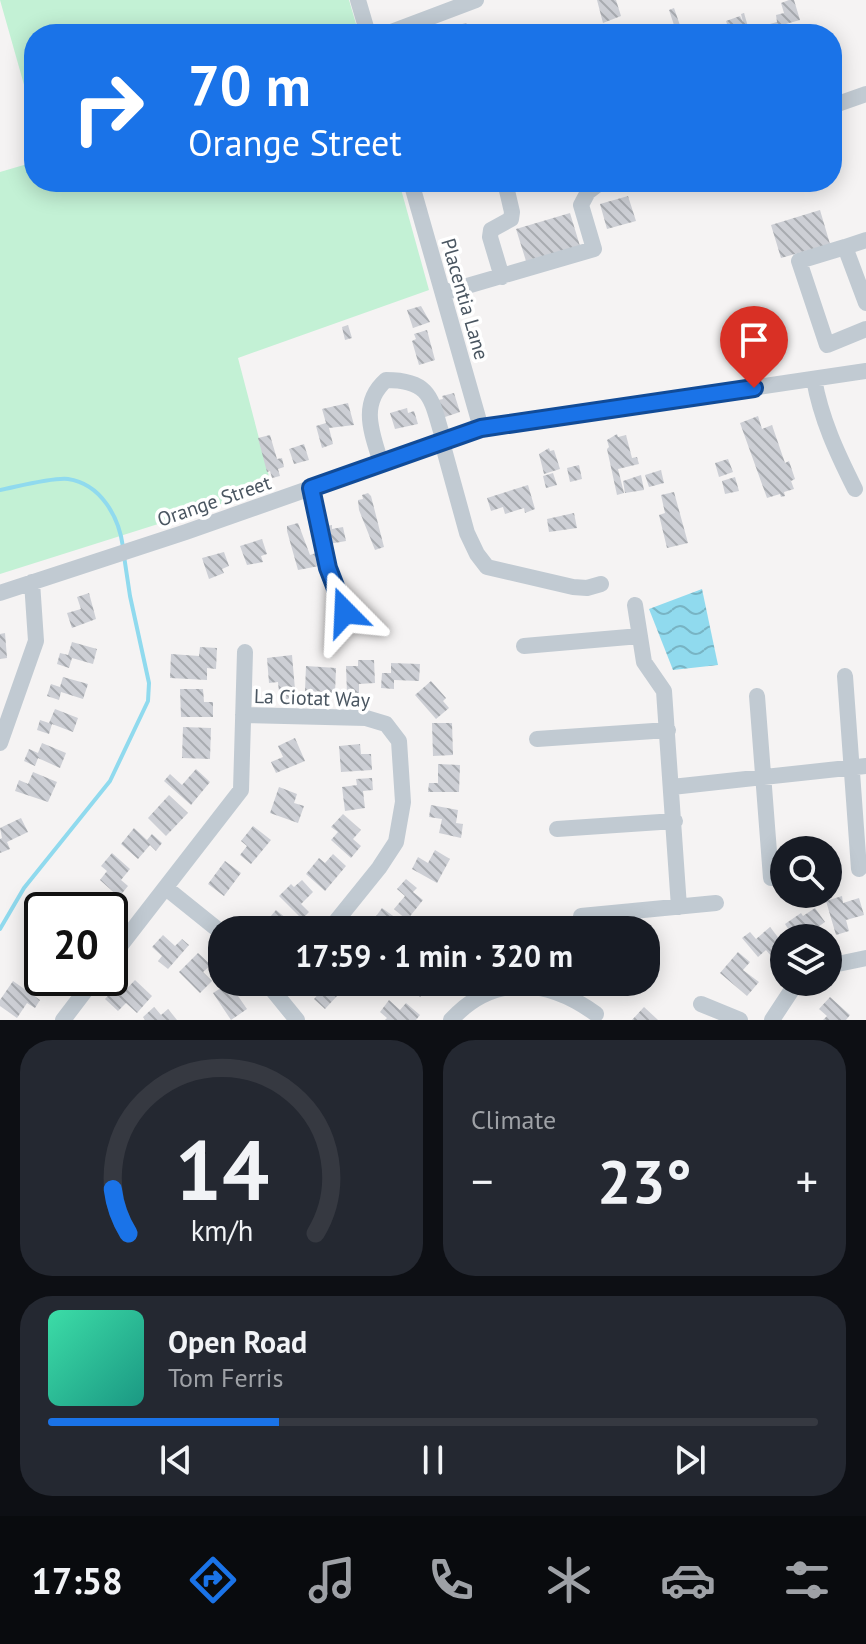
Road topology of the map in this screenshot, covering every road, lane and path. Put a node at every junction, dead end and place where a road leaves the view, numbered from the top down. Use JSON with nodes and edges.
{"nodes":[{"id":1,"x":358,"y":0,"type":"edge"},
{"id":2,"x":476,"y":0,"type":"edge"},
{"id":3,"x":365,"y":24,"type":"edge"},
{"id":4,"x":412,"y":24,"type":"edge"},
{"id":5,"x":866,"y":94,"type":"edge"},
{"id":6,"x":842,"y":102,"type":"edge"},
{"id":7,"x":414,"y":192,"type":"edge"},
{"id":8,"x":507,"y":192,"type":"edge"},
{"id":9,"x":588,"y":192,"type":"edge"},
{"id":10,"x":866,"y":240,"type":"edge"},
{"id":11,"x":845,"y":247,"type":"junction"},
{"id":12,"x":502,"y":277,"type":"junction"},
{"id":13,"x":443,"y":293,"type":"junction"},
{"id":14,"x":866,"y":303,"type":"edge"},
{"id":15,"x":866,"y":329,"type":"edge"},
{"id":16,"x":866,"y":371,"type":"edge"},
{"id":17,"x":814,"y":379,"type":"junction"},
{"id":18,"x":481,"y":428,"type":"junction"},
{"id":19,"x":443,"y":442,"type":"junction"},
{"id":20,"x":381,"y":463,"type":"junction"},
{"id":21,"x":311,"y":488,"type":"junction"},
{"id":22,"x":855,"y":489,"type":"dead end"},
{"id":23,"x":32,"y":582,"type":"junction"},
{"id":24,"x":601,"y":584,"type":"dead end"},
{"id":25,"x":0,"y":593,"type":"edge"},
{"id":26,"x":635,"y":605,"type":"dead end"},
{"id":27,"x":345,"y":612,"type":"dead end"},
{"id":28,"x":640,"y":636,"type":"junction"},
{"id":29,"x":524,"y":646,"type":"dead end"},
{"id":30,"x":245,"y":652,"type":"dead end"},
{"id":31,"x":845,"y":676,"type":"dead end"},
{"id":32,"x":757,"y":696,"type":"dead end"},
{"id":33,"x":243,"y":715,"type":"junction"},
{"id":34,"x":668,"y":730,"type":"junction"},
{"id":35,"x":537,"y":739,"type":"dead end"},
{"id":36,"x":0,"y":743,"type":"edge"},
{"id":37,"x":859,"y":767,"type":"edge"},
{"id":38,"x":764,"y":777,"type":"junction"},
{"id":39,"x":672,"y":787,"type":"junction"},
{"id":40,"x":675,"y":821,"type":"junction"},
{"id":41,"x":557,"y":829,"type":"dead end"},
{"id":42,"x":770,"y":864,"type":"edge"},
{"id":43,"x":859,"y":869,"type":"dead end"},
{"id":44,"x":166,"y":888,"type":"junction"},
{"id":45,"x":716,"y":903,"type":"dead end"},
{"id":46,"x":679,"y":907,"type":"junction"},
{"id":47,"x":340,"y":916,"type":"edge"},
{"id":48,"x":581,"y":916,"type":"dead end"},
{"id":49,"x":208,"y":922,"type":"edge"},
{"id":50,"x":128,"y":936,"type":"edge"},
{"id":51,"x":866,"y":958,"type":"edge"},
{"id":52,"x":842,"y":963,"type":"edge"},
{"id":53,"x":84,"y":996,"type":"edge"},
{"id":54,"x":280,"y":996,"type":"edge"},
{"id":55,"x":788,"y":996,"type":"edge"},
{"id":56,"x":701,"y":1004,"type":"dead end"},
{"id":57,"x":596,"y":1014,"type":"dead end"},
{"id":58,"x":70,"y":1018,"type":"edge"},
{"id":59,"x":297,"y":1020,"type":"edge"},
{"id":60,"x":451,"y":1020,"type":"edge"},
{"id":61,"x":740,"y":1020,"type":"edge"},
{"id":62,"x":772,"y":1020,"type":"edge"}],
"edges":[{"from":1,"to":3,"type":"street"},
{"from":2,"to":4,"type":"street"},
{"from":5,"to":6,"type":"street"},
{"from":7,"to":13,"type":"street","name":"Placentia Lane"},
{"from":8,"to":12,"type":"street"},
{"from":9,"to":12,"type":"street"},
{"from":10,"to":11,"type":"street"},
{"from":11,"to":14,"type":"street"},
{"from":11,"to":15,"type":"street"},
{"from":12,"to":13,"type":"street"},
{"from":13,"to":18,"type":"street","name":"Placentia Lane"},
{"from":16,"to":17,"type":"street","name":"Orange Street"},
{"from":17,"to":18,"type":"street","name":"Orange Street"},
{"from":17,"to":22,"type":"street"},
{"from":18,"to":19,"type":"street","name":"Orange Street"},
{"from":19,"to":20,"type":"street","name":"Orange Street"},
{"from":19,"to":20,"type":"street"},
{"from":19,"to":24,"type":"street"},
{"from":20,"to":21,"type":"street","name":"Orange Street"},
{"from":21,"to":23,"type":"street","name":"Orange Street"},
{"from":21,"to":27,"type":"street"},
{"from":23,"to":25,"type":"street","name":"Orange Street"},
{"from":23,"to":36,"type":"street"},
{"from":26,"to":28,"type":"street"},
{"from":28,"to":29,"type":"street"},
{"from":28,"to":34,"type":"street"},
{"from":30,"to":33,"type":"street"},
{"from":31,"to":37,"type":"street"},
{"from":32,"to":38,"type":"street"},
{"from":33,"to":44,"type":"street"},
{"from":33,"to":47,"type":"street","name":"La Ciotat Way"},
{"from":34,"to":35,"type":"street"},
{"from":34,"to":39,"type":"street"},
{"from":37,"to":38,"type":"street"},
{"from":37,"to":43,"type":"street"},
{"from":38,"to":39,"type":"street"},
{"from":38,"to":42,"type":"street"},
{"from":39,"to":40,"type":"street"},
{"from":40,"to":41,"type":"street"},
{"from":40,"to":46,"type":"street"},
{"from":44,"to":49,"type":"street"},
{"from":44,"to":50,"type":"street"},
{"from":45,"to":46,"type":"street"},
{"from":46,"to":48,"type":"street"},
{"from":51,"to":52,"type":"street"},
{"from":53,"to":58,"type":"street"},
{"from":54,"to":59,"type":"street"},
{"from":55,"to":62,"type":"street"},
{"from":56,"to":61,"type":"street"},
{"from":57,"to":60,"type":"street"}]}
